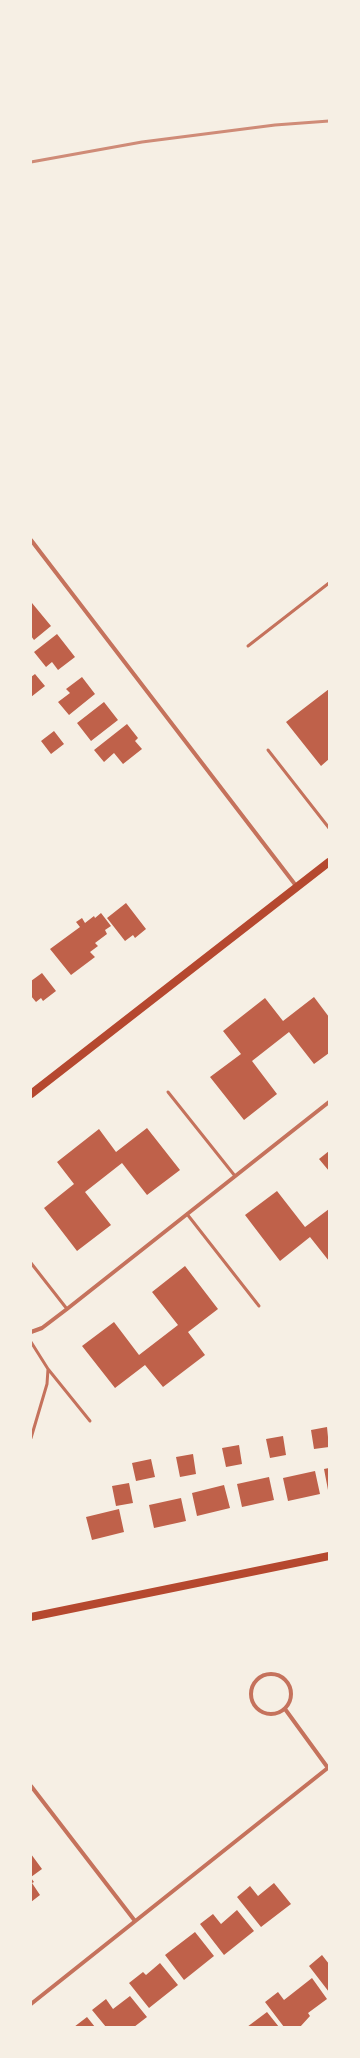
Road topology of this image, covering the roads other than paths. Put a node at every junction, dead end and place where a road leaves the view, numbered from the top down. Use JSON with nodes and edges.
{"nodes":[{"id":1,"x":31,"y":540,"type":"edge"},
{"id":2,"x":329,"y":583,"type":"edge"},
{"id":3,"x":248,"y":646,"type":"dead end"},
{"id":4,"x":268,"y":750,"type":"dead end"},
{"id":5,"x":329,"y":828,"type":"edge"},
{"id":6,"x":329,"y":862,"type":"edge"},
{"id":7,"x":297,"y":887,"type":"junction"},
{"id":8,"x":168,"y":1092,"type":"dead end"},
{"id":9,"x":31,"y":1094,"type":"edge"},
{"id":10,"x":329,"y":1102,"type":"edge"},
{"id":11,"x":235,"y":1176,"type":"junction"},
{"id":12,"x":187,"y":1214,"type":"junction"},
{"id":13,"x":31,"y":1263,"type":"edge"},
{"id":14,"x":259,"y":1306,"type":"dead end"},
{"id":15,"x":67,"y":1309,"type":"junction"},
{"id":16,"x":31,"y":1332,"type":"edge"},
{"id":17,"x":31,"y":1342,"type":"edge"},
{"id":18,"x":48,"y":1369,"type":"junction"},
{"id":19,"x":90,"y":1422,"type":"dead end"},
{"id":20,"x":31,"y":1438,"type":"edge"},
{"id":21,"x":329,"y":1556,"type":"edge"},
{"id":22,"x":31,"y":1617,"type":"edge"},
{"id":23,"x":285,"y":1709,"type":"junction"},
{"id":24,"x":328,"y":1768,"type":"edge"},
{"id":25,"x":31,"y":1786,"type":"edge"},
{"id":26,"x":135,"y":1921,"type":"junction"},
{"id":27,"x":31,"y":2004,"type":"edge"}],
"edges":[{"from":1,"to":7,"type":"street"},
{"from":2,"to":3,"type":"lane"},
{"from":4,"to":5,"type":"lane"},
{"from":6,"to":7,"type":"main road"},
{"from":7,"to":9,"type":"main road"},
{"from":8,"to":11,"type":"lane"},
{"from":10,"to":11,"type":"street"},
{"from":11,"to":12,"type":"street"},
{"from":12,"to":14,"type":"lane"},
{"from":12,"to":15,"type":"street"},
{"from":13,"to":15,"type":"lane"},
{"from":15,"to":16,"type":"street"},
{"from":17,"to":18,"type":"lane"},
{"from":18,"to":19,"type":"lane"},
{"from":18,"to":20,"type":"lane"},
{"from":21,"to":22,"type":"main road"},
{"from":23,"to":23,"type":"street"},
{"from":23,"to":24,"type":"street"},
{"from":24,"to":26,"type":"street"},
{"from":25,"to":26,"type":"street"},
{"from":26,"to":27,"type":"street"}]}
